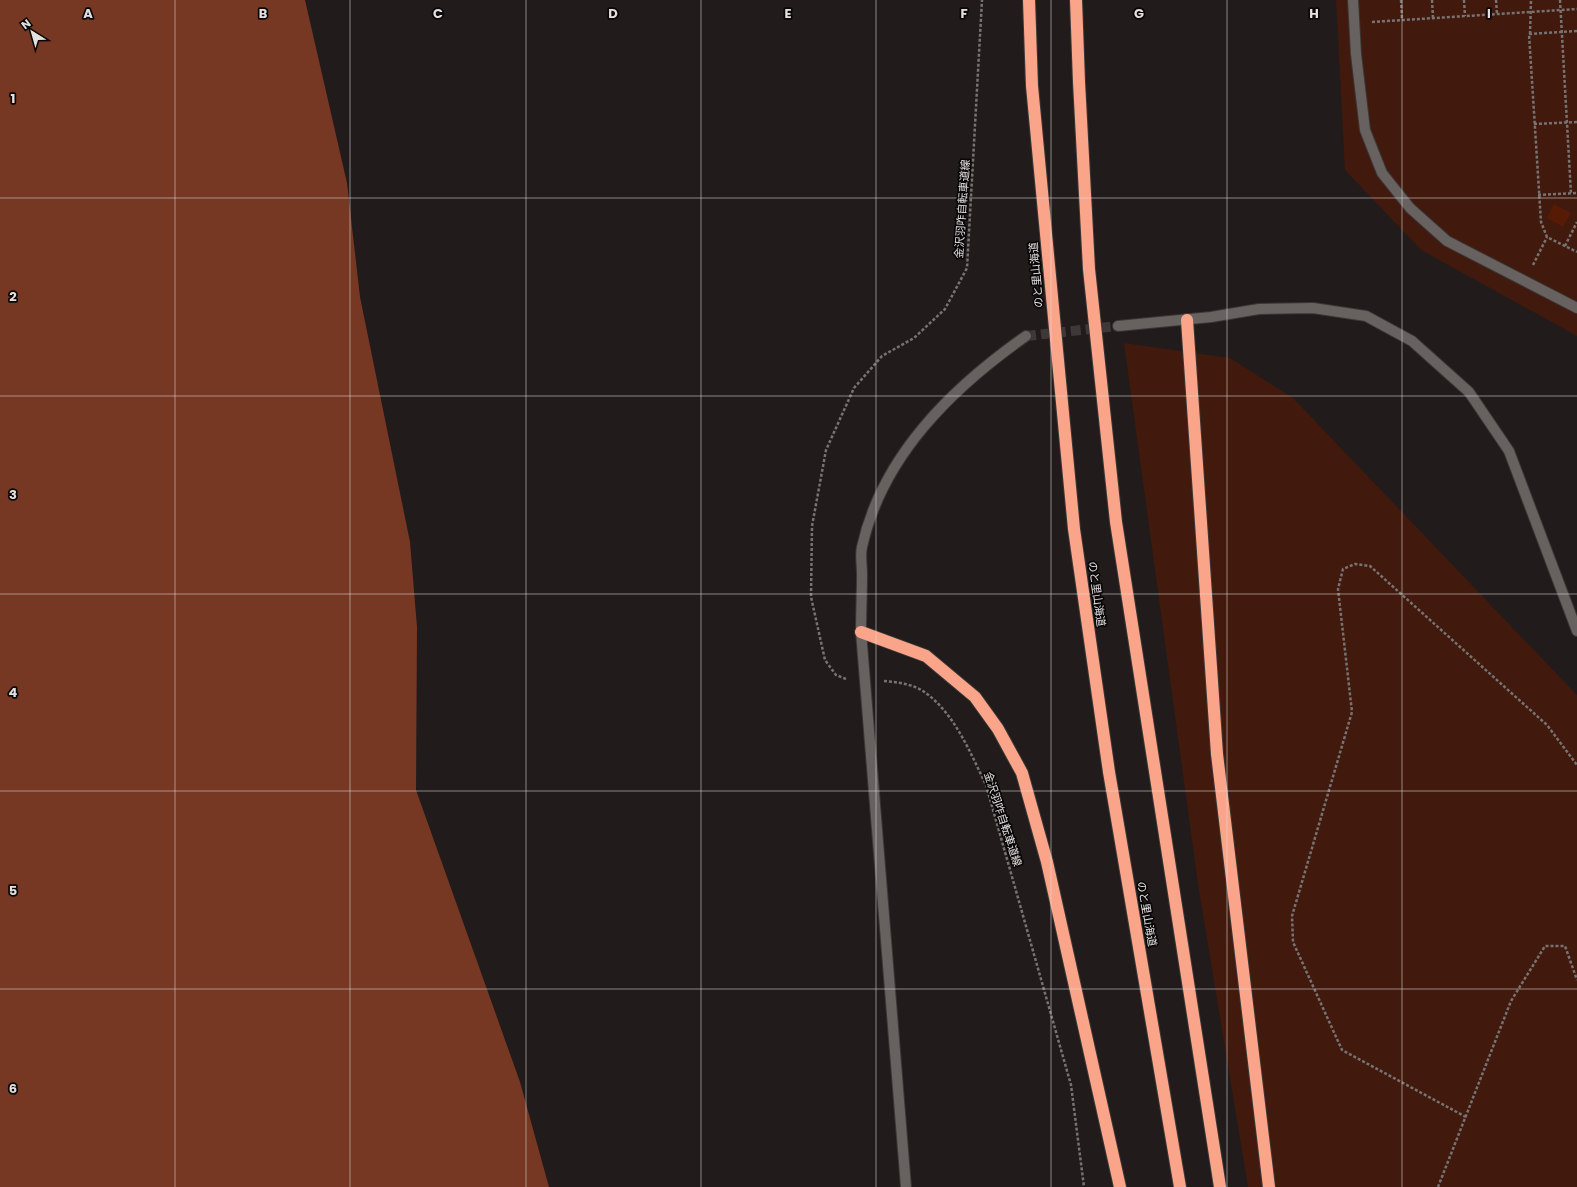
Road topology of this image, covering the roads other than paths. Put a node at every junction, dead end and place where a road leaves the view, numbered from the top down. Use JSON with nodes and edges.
{"nodes":[{"id":1,"x":1029,"y":0,"type":"edge"},
{"id":2,"x":1076,"y":0,"type":"edge"},
{"id":3,"x":1353,"y":0,"type":"edge"},
{"id":4,"x":1577,"y":308,"type":"edge"},
{"id":5,"x":1187,"y":320,"type":"junction"},
{"id":6,"x":1118,"y":326,"type":"tunnel mouth"},
{"id":7,"x":1026,"y":336,"type":"tunnel mouth"},
{"id":8,"x":1577,"y":631,"type":"edge"},
{"id":9,"x":861,"y":632,"type":"junction"},
{"id":10,"x":906,"y":1187,"type":"edge"},
{"id":11,"x":1120,"y":1187,"type":"edge"},
{"id":12,"x":1180,"y":1187,"type":"edge"},
{"id":13,"x":1220,"y":1187,"type":"edge"},
{"id":14,"x":1269,"y":1187,"type":"edge"}],
"edges":[{"from":1,"to":12,"type":"highway","name":"のと里山海道"},
{"from":2,"to":13,"type":"highway"},
{"from":3,"to":4,"type":"street"},
{"from":5,"to":6,"type":"street"},
{"from":5,"to":8,"type":"street"},
{"from":5,"to":14,"type":"highway"},
{"from":7,"to":9,"type":"street"},
{"from":9,"to":10,"type":"street"},
{"from":9,"to":11,"type":"highway"}]}
